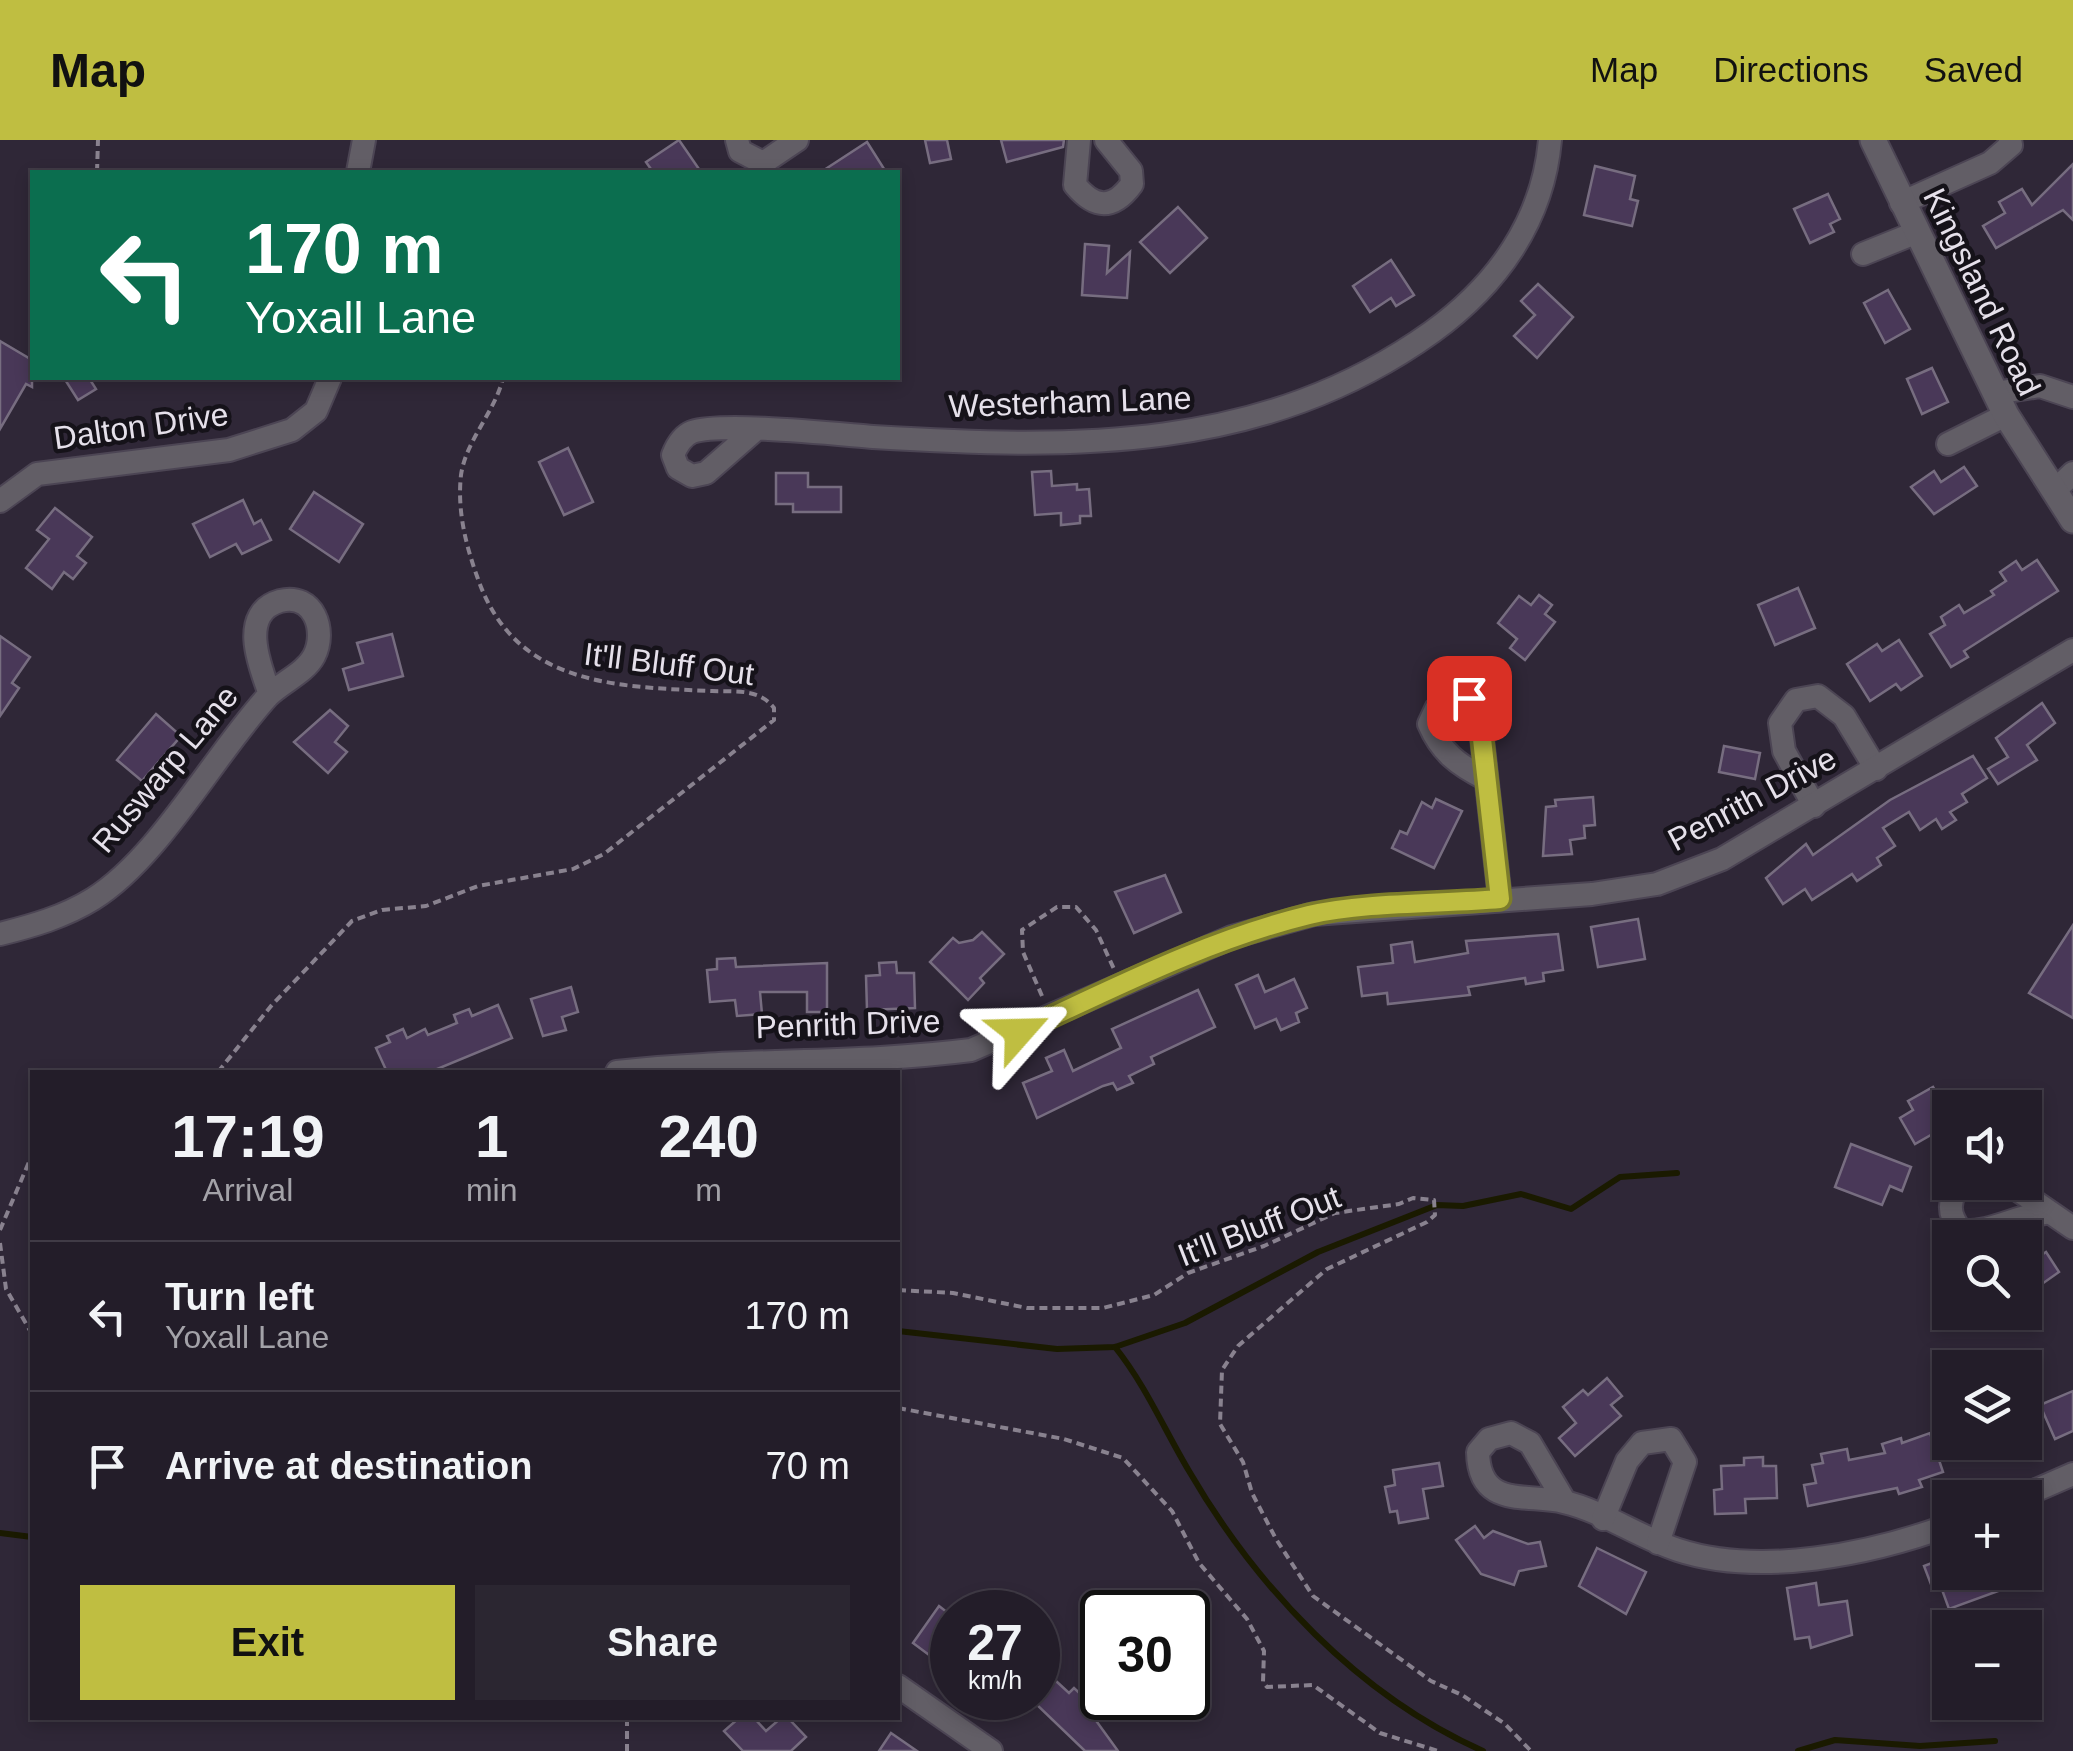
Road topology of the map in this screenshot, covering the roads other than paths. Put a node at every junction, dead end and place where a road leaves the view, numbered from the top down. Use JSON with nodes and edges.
{"nodes":[{"id":1,"x":364,"y":140,"type":"edge"},
{"id":2,"x":737,"y":140,"type":"edge"},
{"id":3,"x":797,"y":140,"type":"edge"},
{"id":4,"x":1080,"y":140,"type":"edge"},
{"id":5,"x":1106,"y":140,"type":"edge"},
{"id":6,"x":1550,"y":140,"type":"edge"},
{"id":7,"x":2010,"y":140,"type":"edge"},
{"id":8,"x":1880,"y":143,"type":"edge"},
{"id":9,"x":358,"y":170,"type":"edge"},
{"id":10,"x":1901,"y":203,"type":"junction"},
{"id":11,"x":1915,"y":234,"type":"junction"},
{"id":12,"x":1863,"y":254,"type":"dead end"},
{"id":13,"x":329,"y":380,"type":"edge"},
{"id":14,"x":2073,"y":397,"type":"edge"},
{"id":15,"x":2000,"y":404,"type":"junction"},
{"id":16,"x":754,"y":431,"type":"dead end"},
{"id":17,"x":1948,"y":444,"type":"dead end"},
{"id":18,"x":2064,"y":482,"type":"edge"},
{"id":19,"x":0,"y":501,"type":"edge"},
{"id":20,"x":2073,"y":520,"type":"edge"},
{"id":21,"x":2073,"y":650,"type":"edge"},
{"id":22,"x":270,"y":694,"type":"dead end"},
{"id":23,"x":1876,"y":769,"type":"junction"},
{"id":24,"x":1486,"y":778,"type":"dead end"},
{"id":25,"x":1814,"y":806,"type":"junction"},
{"id":26,"x":1500,"y":899,"type":"junction"},
{"id":27,"x":0,"y":934,"type":"edge"},
{"id":28,"x":633,"y":1070,"type":"edge"},
{"id":29,"x":1950,"y":1200,"type":"edge"},
{"id":30,"x":2029,"y":1200,"type":"edge"},
{"id":31,"x":2046,"y":1213,"type":"junction"},
{"id":32,"x":2073,"y":1228,"type":"edge"},
{"id":33,"x":2073,"y":1474,"type":"edge"},
{"id":34,"x":2042,"y":1488,"type":"edge"},
{"id":35,"x":1566,"y":1502,"type":"dead end"},
{"id":36,"x":1602,"y":1519,"type":"junction"},
{"id":37,"x":1932,"y":1529,"type":"edge"},
{"id":38,"x":1658,"y":1543,"type":"junction"},
{"id":39,"x":900,"y":1687,"type":"edge"},
{"id":40,"x":991,"y":1751,"type":"edge"}],
"edges":[{"from":1,"to":9,"type":"street"},
{"from":2,"to":3,"type":"street"},
{"from":4,"to":5,"type":"street"},
{"from":6,"to":16,"type":"street","name":"Westerham Lane"},
{"from":7,"to":10,"type":"street"},
{"from":8,"to":10,"type":"street","name":"Kingsland Road"},
{"from":10,"to":11,"type":"street","name":"Kingsland Road"},
{"from":11,"to":12,"type":"street"},
{"from":11,"to":15,"type":"street","name":"Kingsland Road"},
{"from":13,"to":19,"type":"street","name":"Dalton Drive"},
{"from":14,"to":15,"type":"street"},
{"from":15,"to":17,"type":"street"},
{"from":15,"to":18,"type":"street","name":"Kingsland Road"},
{"from":18,"to":20,"type":"street","name":"Kingsland Road"},
{"from":21,"to":23,"type":"street","name":"Penrith Drive"},
{"from":22,"to":27,"type":"street","name":"Ruswarp Lane"},
{"from":23,"to":25,"type":"street","name":"Penrith Drive"},
{"from":23,"to":25,"type":"street"},
{"from":24,"to":26,"type":"street"},
{"from":25,"to":26,"type":"street","name":"Penrith Drive"},
{"from":26,"to":28,"type":"street","name":"Penrith Drive"},
{"from":29,"to":31,"type":"street"},
{"from":30,"to":31,"type":"street"},
{"from":31,"to":32,"type":"street"},
{"from":33,"to":34,"type":"street"},
{"from":35,"to":36,"type":"street"},
{"from":36,"to":38,"type":"street"},
{"from":36,"to":38,"type":"street"},
{"from":37,"to":38,"type":"street"},
{"from":39,"to":40,"type":"street"}]}
